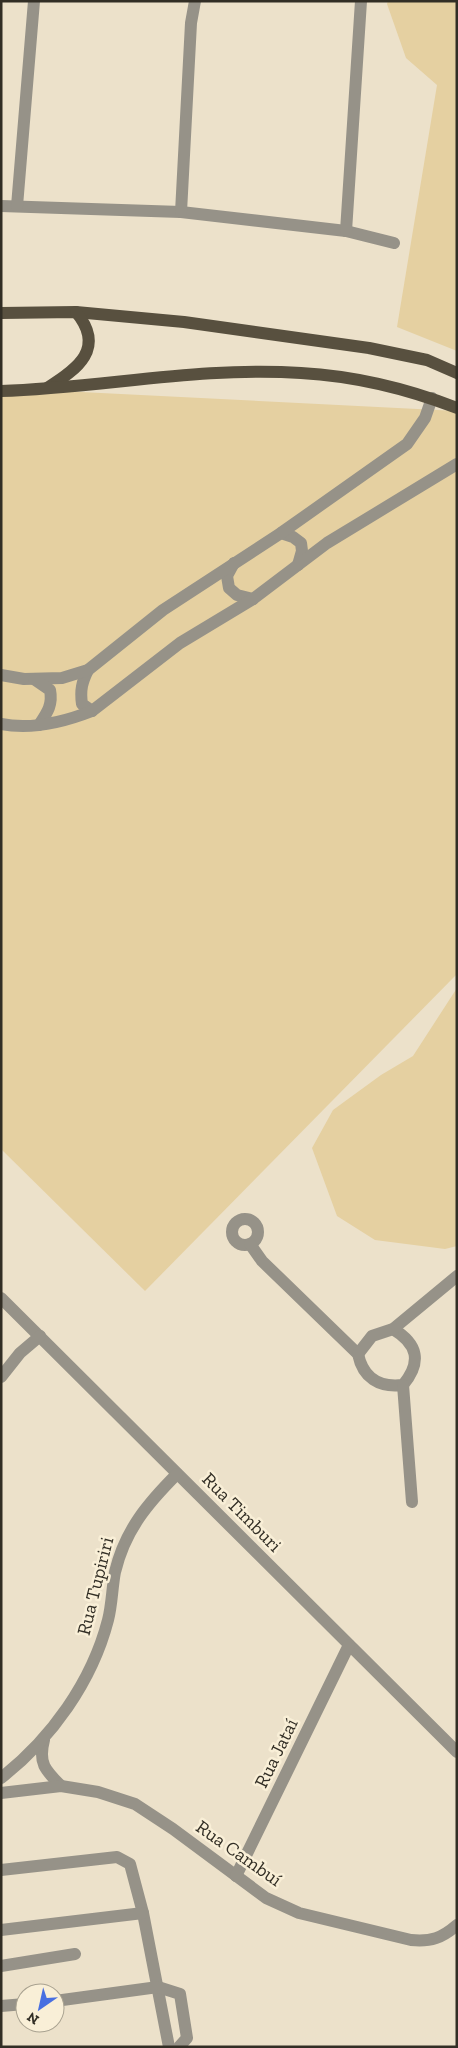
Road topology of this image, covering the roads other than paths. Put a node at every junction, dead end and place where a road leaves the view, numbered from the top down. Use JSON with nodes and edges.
{"nodes":[{"id":1,"x":34,"y":1,"type":"edge"},
{"id":2,"x":195,"y":1,"type":"edge"},
{"id":3,"x":361,"y":1,"type":"edge"},
{"id":4,"x":1,"y":206,"type":"edge"},
{"id":5,"x":17,"y":206,"type":"junction"},
{"id":6,"x":181,"y":212,"type":"junction"},
{"id":7,"x":346,"y":231,"type":"junction"},
{"id":8,"x":394,"y":243,"type":"dead end"},
{"id":9,"x":76,"y":312,"type":"junction"},
{"id":10,"x":1,"y":313,"type":"edge"},
{"id":11,"x":457,"y":373,"type":"edge"},
{"id":12,"x":45,"y":390,"type":"junction"},
{"id":13,"x":1,"y":391,"type":"edge"},
{"id":14,"x":432,"y":398,"type":"junction"},
{"id":15,"x":457,"y":408,"type":"edge"},
{"id":16,"x":457,"y":464,"type":"edge"},
{"id":17,"x":281,"y":533,"type":"junction"},
{"id":18,"x":234,"y":563,"type":"junction"},
{"id":19,"x":298,"y":565,"type":"junction"},
{"id":20,"x":253,"y":599,"type":"junction"},
{"id":21,"x":88,"y":670,"type":"junction"},
{"id":22,"x":1,"y":675,"type":"edge"},
{"id":23,"x":34,"y":679,"type":"junction"},
{"id":24,"x":92,"y":711,"type":"junction"},
{"id":25,"x":1,"y":724,"type":"edge"},
{"id":26,"x":39,"y":725,"type":"junction"},
{"id":27,"x":250,"y":1244,"type":"dead end"},
{"id":28,"x":457,"y":1276,"type":"edge"},
{"id":29,"x":1,"y":1298,"type":"edge"},
{"id":30,"x":393,"y":1329,"type":"junction"},
{"id":31,"x":40,"y":1336,"type":"junction"},
{"id":32,"x":358,"y":1354,"type":"junction"},
{"id":33,"x":1,"y":1377,"type":"edge"},
{"id":34,"x":403,"y":1385,"type":"junction"},
{"id":35,"x":177,"y":1474,"type":"junction"},
{"id":36,"x":412,"y":1502,"type":"dead end"},
{"id":37,"x":350,"y":1646,"type":"junction"},
{"id":38,"x":44,"y":1740,"type":"junction"},
{"id":39,"x":457,"y":1752,"type":"edge"},
{"id":40,"x":1,"y":1778,"type":"edge"},
{"id":41,"x":61,"y":1786,"type":"junction"},
{"id":42,"x":1,"y":1793,"type":"edge"},
{"id":43,"x":1,"y":1870,"type":"edge"},
{"id":44,"x":236,"y":1876,"type":"junction"},
{"id":45,"x":143,"y":1913,"type":"junction"},
{"id":46,"x":457,"y":1926,"type":"edge"},
{"id":47,"x":1,"y":1930,"type":"edge"},
{"id":48,"x":75,"y":1954,"type":"dead end"},
{"id":49,"x":1,"y":1966,"type":"edge"},
{"id":50,"x":158,"y":1986,"type":"junction"},
{"id":51,"x":65,"y":2000,"type":"edge"},
{"id":52,"x":15,"y":2005,"type":"edge"},
{"id":53,"x":1,"y":2006,"type":"edge"},
{"id":54,"x":169,"y":2047,"type":"edge"},
{"id":55,"x":179,"y":2047,"type":"edge"}],
"edges":[{"from":1,"to":5,"type":"street"},
{"from":2,"to":6,"type":"street"},
{"from":3,"to":7,"type":"street"},
{"from":4,"to":5,"type":"street"},
{"from":5,"to":6,"type":"street"},
{"from":6,"to":7,"type":"street"},
{"from":7,"to":8,"type":"street"},
{"from":9,"to":10,"type":"main road"},
{"from":9,"to":11,"type":"main road"},
{"from":9,"to":12,"type":"main road"},
{"from":12,"to":13,"type":"main road"},
{"from":12,"to":14,"type":"main road"},
{"from":14,"to":15,"type":"main road"},
{"from":14,"to":17,"type":"street"},
{"from":16,"to":19,"type":"street"},
{"from":17,"to":18,"type":"street"},
{"from":17,"to":19,"type":"street"},
{"from":18,"to":20,"type":"street"},
{"from":18,"to":21,"type":"street"},
{"from":19,"to":20,"type":"street"},
{"from":20,"to":24,"type":"street"},
{"from":21,"to":23,"type":"street"},
{"from":21,"to":24,"type":"street"},
{"from":22,"to":23,"type":"street"},
{"from":23,"to":26,"type":"street"},
{"from":24,"to":26,"type":"street"},
{"from":25,"to":26,"type":"street"},
{"from":27,"to":32,"type":"street"},
{"from":28,"to":30,"type":"street"},
{"from":29,"to":31,"type":"street","name":"Rua Timburi"},
{"from":30,"to":32,"type":"street"},
{"from":30,"to":34,"type":"street"},
{"from":31,"to":33,"type":"street"},
{"from":31,"to":35,"type":"street","name":"Rua Timburi"},
{"from":32,"to":34,"type":"street"},
{"from":34,"to":36,"type":"street"},
{"from":35,"to":37,"type":"street","name":"Rua Timburi"},
{"from":35,"to":38,"type":"street","name":"Rua Tupiriri"},
{"from":37,"to":39,"type":"street","name":"Rua Timburi"},
{"from":37,"to":44,"type":"street","name":"Rua Jataí"},
{"from":38,"to":40,"type":"street","name":"Rua Tupiriri"},
{"from":38,"to":41,"type":"street"},
{"from":41,"to":42,"type":"street","name":"Rua Cambuí"},
{"from":41,"to":44,"type":"street","name":"Rua Cambuí"},
{"from":43,"to":45,"type":"street"},
{"from":44,"to":46,"type":"street","name":"Rua Cambuí"},
{"from":45,"to":47,"type":"street"},
{"from":45,"to":50,"type":"street"},
{"from":48,"to":49,"type":"street"},
{"from":50,"to":51,"type":"street"},
{"from":50,"to":54,"type":"street"},
{"from":50,"to":55,"type":"street"},
{"from":52,"to":53,"type":"street"}]}
